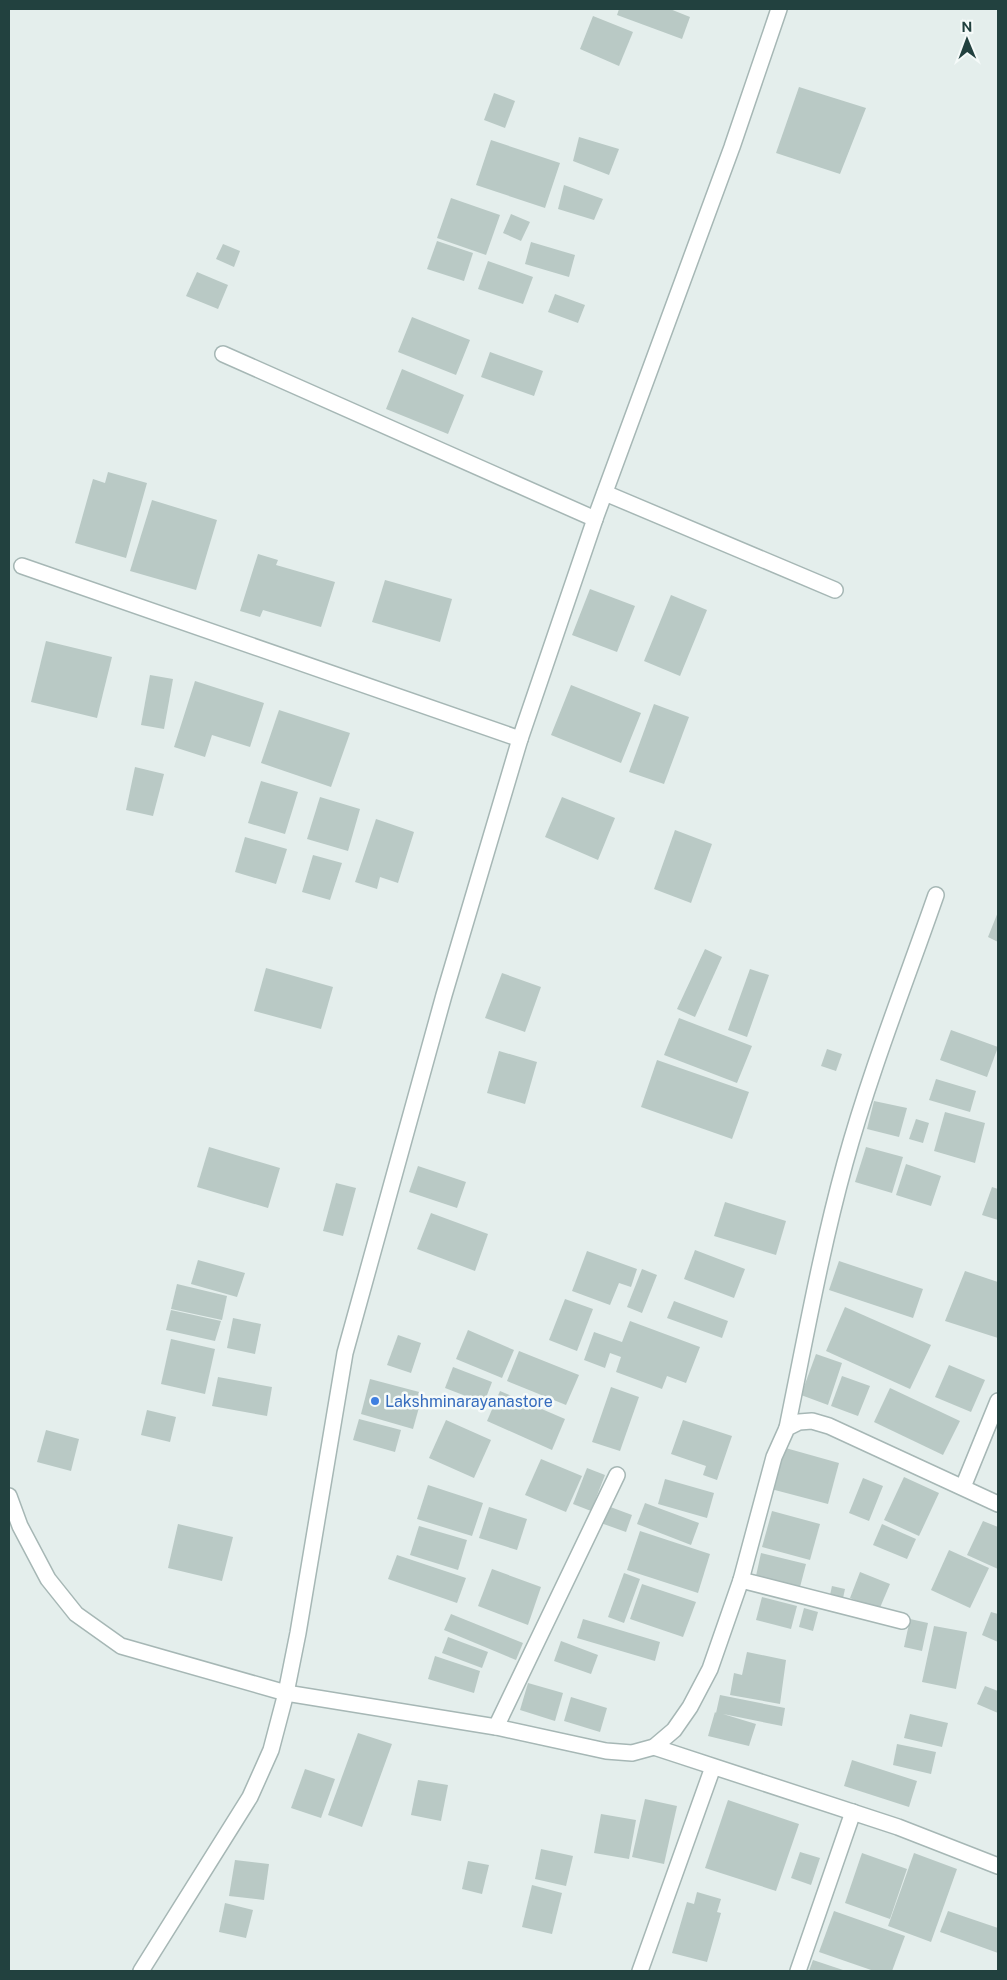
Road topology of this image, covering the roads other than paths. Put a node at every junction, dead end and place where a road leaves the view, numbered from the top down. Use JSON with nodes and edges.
{"nodes":[{"id":1,"x":779,"y":9,"type":"edge"},
{"id":2,"x":223,"y":354,"type":"dead end"},
{"id":3,"x":604,"y":493,"type":"junction"},
{"id":4,"x":595,"y":519,"type":"junction"},
{"id":5,"x":22,"y":566,"type":"dead end"},
{"id":6,"x":835,"y":590,"type":"dead end"},
{"id":7,"x":520,"y":739,"type":"junction"},
{"id":8,"x":936,"y":895,"type":"dead end"},
{"id":9,"x":998,"y":1401,"type":"edge"},
{"id":10,"x":787,"y":1428,"type":"junction"},
{"id":11,"x":617,"y":1475,"type":"dead end"},
{"id":12,"x":963,"y":1487,"type":"junction"},
{"id":13,"x":9,"y":1496,"type":"edge"},
{"id":14,"x":998,"y":1504,"type":"edge"},
{"id":15,"x":741,"y":1580,"type":"junction"},
{"id":16,"x":902,"y":1621,"type":"dead end"},
{"id":17,"x":286,"y":1693,"type":"junction"},
{"id":18,"x":496,"y":1727,"type":"junction"},
{"id":19,"x":654,"y":1747,"type":"junction"},
{"id":20,"x":713,"y":1767,"type":"junction"},
{"id":21,"x":853,"y":1812,"type":"junction"},
{"id":22,"x":998,"y":1866,"type":"edge"},
{"id":23,"x":141,"y":1971,"type":"edge"},
{"id":24,"x":640,"y":1971,"type":"edge"},
{"id":25,"x":798,"y":1971,"type":"edge"}],
"edges":[{"from":1,"to":3,"type":"street"},
{"from":2,"to":4,"type":"street"},
{"from":3,"to":4,"type":"street"},
{"from":3,"to":6,"type":"street"},
{"from":4,"to":7,"type":"street"},
{"from":5,"to":7,"type":"street"},
{"from":7,"to":17,"type":"street"},
{"from":8,"to":10,"type":"street"},
{"from":9,"to":12,"type":"street"},
{"from":10,"to":12,"type":"street"},
{"from":10,"to":15,"type":"street"},
{"from":11,"to":18,"type":"street"},
{"from":12,"to":14,"type":"street"},
{"from":13,"to":17,"type":"street"},
{"from":15,"to":16,"type":"street"},
{"from":15,"to":19,"type":"street"},
{"from":17,"to":18,"type":"street"},
{"from":17,"to":23,"type":"street"},
{"from":18,"to":19,"type":"street"},
{"from":19,"to":20,"type":"street"},
{"from":20,"to":21,"type":"street"},
{"from":20,"to":24,"type":"street"},
{"from":21,"to":22,"type":"street"},
{"from":21,"to":25,"type":"street"}]}
